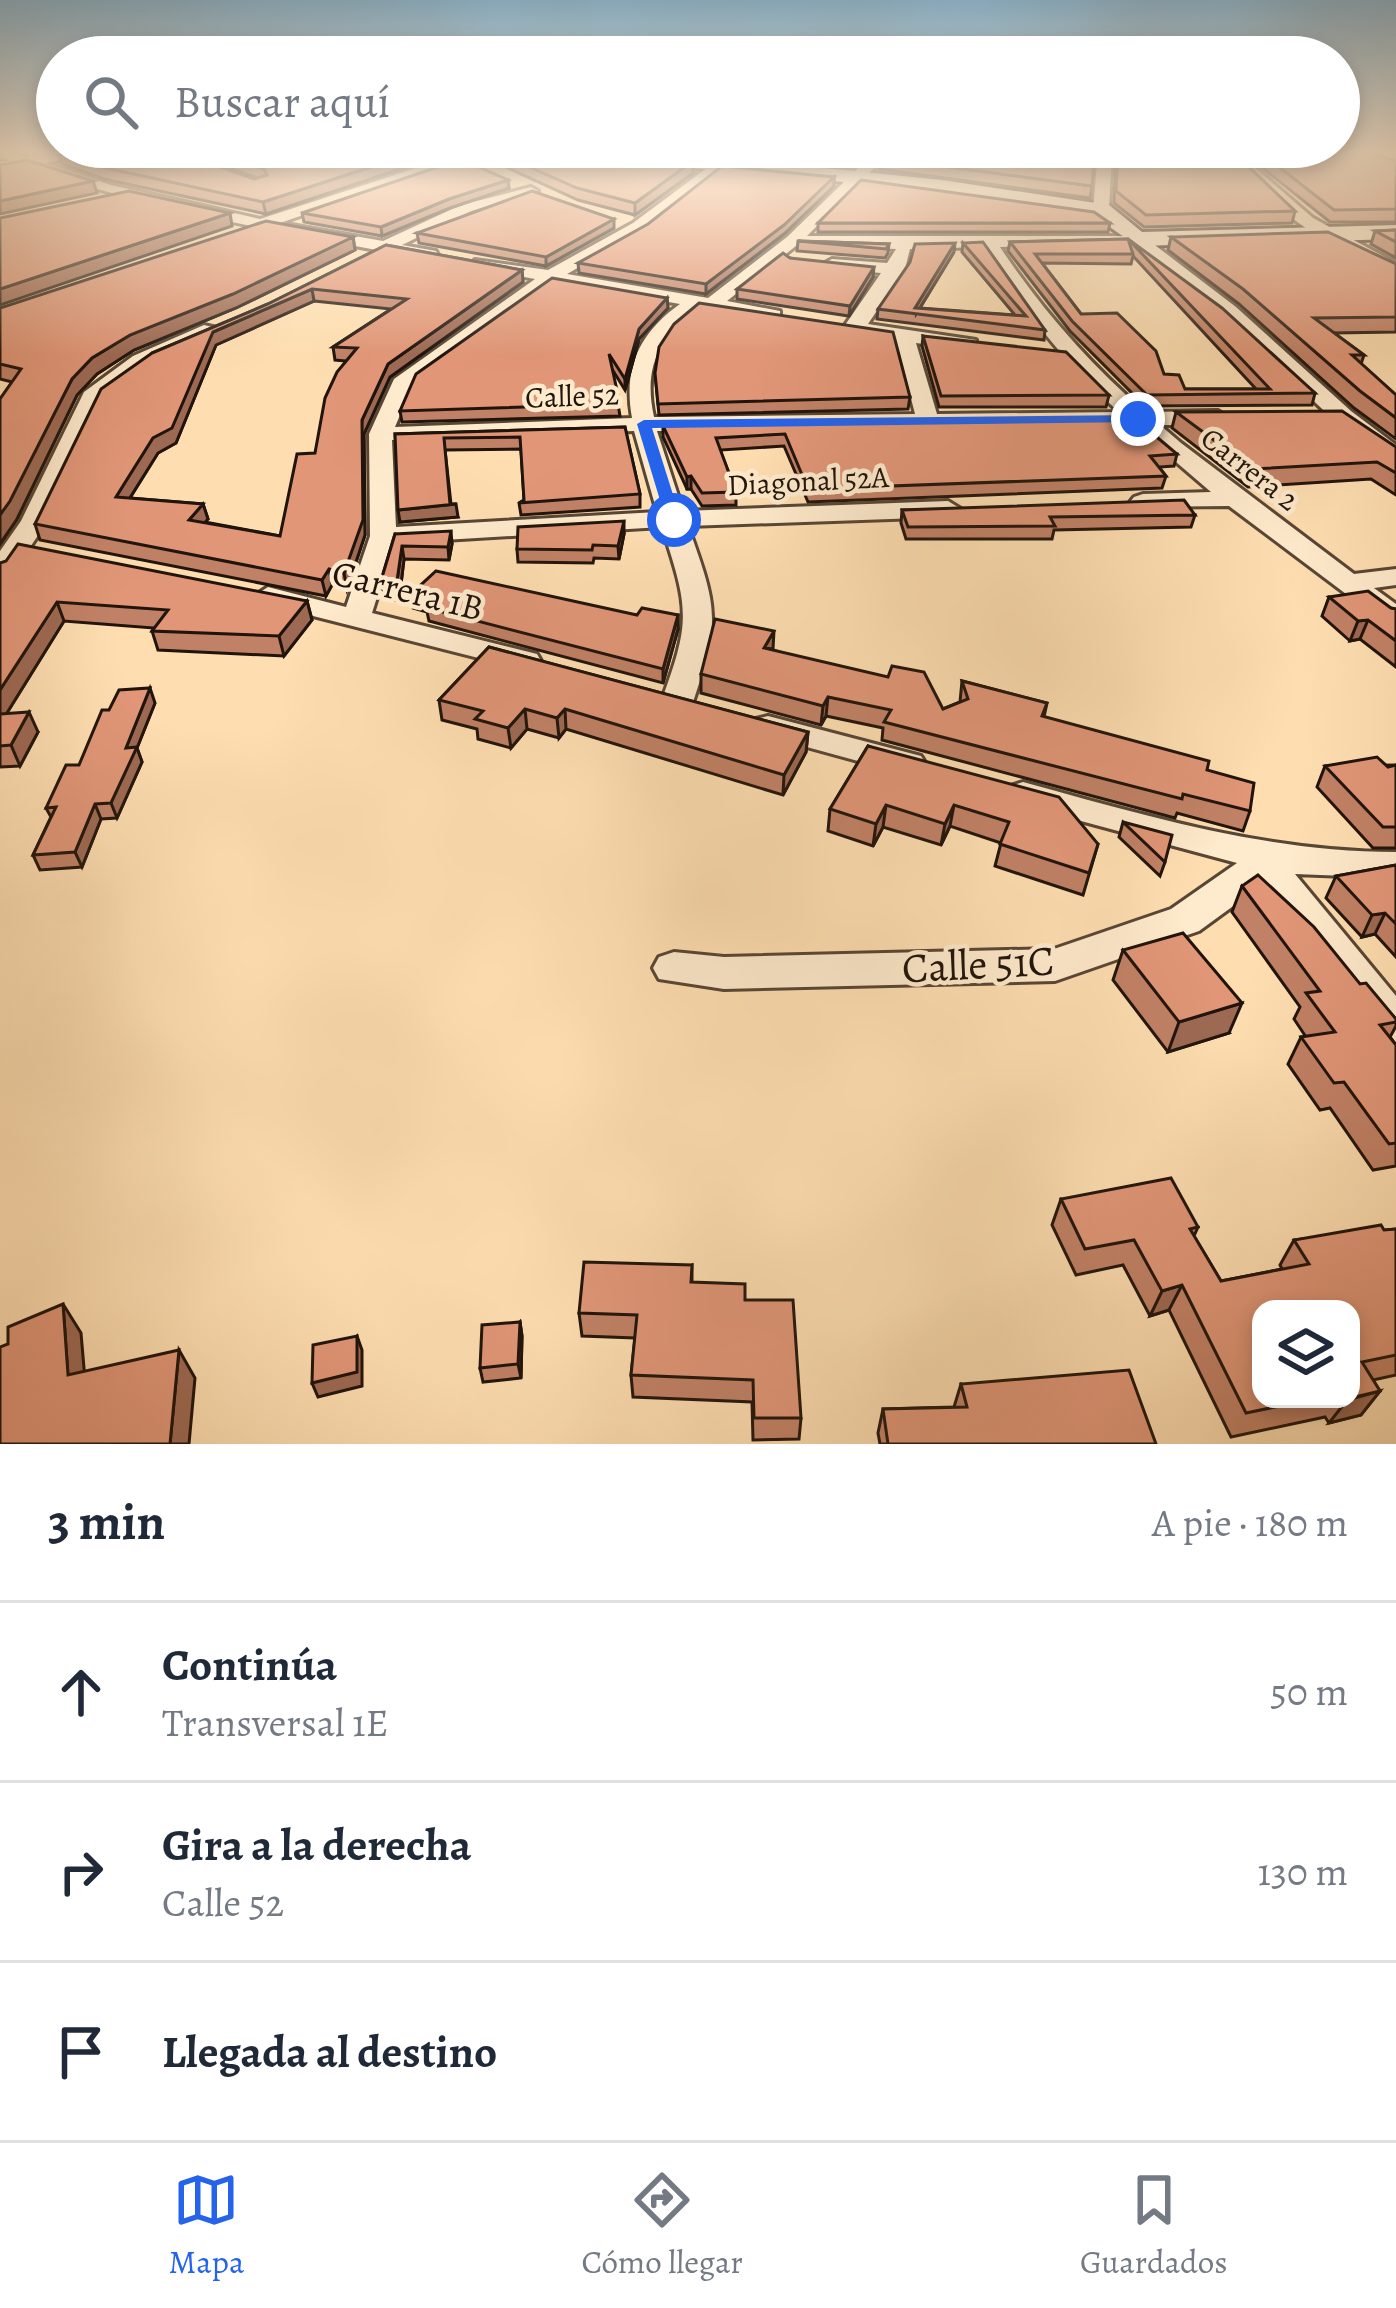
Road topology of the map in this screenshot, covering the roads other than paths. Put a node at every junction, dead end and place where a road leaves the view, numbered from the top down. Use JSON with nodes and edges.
{"nodes":[{"id":1,"x":237,"y":220,"type":"edge"},
{"id":2,"x":272,"y":220,"type":"edge"},
{"id":3,"x":440,"y":220,"type":"edge"},
{"id":4,"x":614,"y":220,"type":"edge"},
{"id":5,"x":647,"y":220,"type":"edge"},
{"id":6,"x":814,"y":220,"type":"edge"},
{"id":7,"x":1114,"y":220,"type":"edge"},
{"id":8,"x":1306,"y":220,"type":"edge"},
{"id":9,"x":257,"y":225,"type":"junction"},
{"id":10,"x":639,"y":226,"type":"junction"},
{"id":11,"x":1396,"y":232,"type":"edge"},
{"id":12,"x":235,"y":233,"type":"edge"},
{"id":13,"x":1329,"y":236,"type":"junction"},
{"id":14,"x":1137,"y":239,"type":"junction"},
{"id":15,"x":793,"y":240,"type":"junction"},
{"id":16,"x":989,"y":242,"type":"junction"},
{"id":17,"x":906,"y":244,"type":"junction"},
{"id":18,"x":386,"y":246,"type":"junction"},
{"id":19,"x":772,"y":256,"type":"junction"},
{"id":20,"x":345,"y":266,"type":"edge"},
{"id":21,"x":896,"y":268,"type":"junction"},
{"id":22,"x":1396,"y":270,"type":"edge"},
{"id":23,"x":549,"y":278,"type":"junction"},
{"id":24,"x":703,"y":303,"type":"junction"},
{"id":25,"x":794,"y":318,"type":"edge"},
{"id":26,"x":222,"y":325,"type":"edge"},
{"id":27,"x":835,"y":325,"type":"edge"},
{"id":28,"x":856,"y":329,"type":"junction"},
{"id":29,"x":904,"y":338,"type":"junction"},
{"id":30,"x":990,"y":346,"type":"edge"},
{"id":31,"x":1033,"y":350,"type":"edge"},
{"id":32,"x":1076,"y":354,"type":"junction"},
{"id":33,"x":1343,"y":416,"type":"junction"},
{"id":34,"x":1297,"y":417,"type":"edge"},
{"id":35,"x":927,"y":418,"type":"junction"},
{"id":36,"x":1252,"y":418,"type":"edge"},
{"id":37,"x":1138,"y":419,"type":"junction"},
{"id":38,"x":644,"y":424,"type":"junction"},
{"id":39,"x":380,"y":434,"type":"junction"},
{"id":40,"x":1396,"y":456,"type":"edge"},
{"id":41,"x":1237,"y":498,"type":"junction"},
{"id":42,"x":1120,"y":502,"type":"edge"},
{"id":43,"x":979,"y":508,"type":"edge"},
{"id":44,"x":0,"y":514,"type":"edge"},
{"id":45,"x":674,"y":520,"type":"junction"},
{"id":46,"x":383,"y":536,"type":"junction"},
{"id":47,"x":23,"y":548,"type":"edge"},
{"id":48,"x":1396,"y":577,"type":"edge"},
{"id":49,"x":1348,"y":583,"type":"junction"},
{"id":50,"x":241,"y":590,"type":"edge"},
{"id":51,"x":357,"y":616,"type":"junction"},
{"id":52,"x":1396,"y":618,"type":"edge"},
{"id":53,"x":563,"y":671,"type":"edge"},
{"id":54,"x":677,"y":702,"type":"edge"},
{"id":55,"x":745,"y":720,"type":"edge"},
{"id":56,"x":947,"y":774,"type":"edge"},
{"id":57,"x":992,"y":786,"type":"edge"},
{"id":58,"x":1261,"y":858,"type":"junction"},
{"id":59,"x":1396,"y":865,"type":"edge"},
{"id":60,"x":674,"y":968,"type":"dead end"},
{"id":61,"x":1396,"y":1027,"type":"edge"}],
"edges":[{"from":1,"to":9,"type":"street"},
{"from":2,"to":9,"type":"street"},
{"from":3,"to":18,"type":"street"},
{"from":4,"to":10,"type":"street"},
{"from":5,"to":10,"type":"street"},
{"from":6,"to":15,"type":"street"},
{"from":7,"to":14,"type":"street"},
{"from":8,"to":13,"type":"street"},
{"from":9,"to":12,"type":"street"},
{"from":9,"to":18,"type":"street"},
{"from":10,"to":23,"type":"street"},
{"from":11,"to":13,"type":"street"},
{"from":13,"to":14,"type":"street"},
{"from":13,"to":22,"type":"street"},
{"from":14,"to":16,"type":"street"},
{"from":14,"to":33,"type":"street"},
{"from":15,"to":17,"type":"street"},
{"from":15,"to":19,"type":"street"},
{"from":16,"to":17,"type":"street"},
{"from":16,"to":32,"type":"street","name":"Carrera 2"},
{"from":17,"to":21,"type":"street"},
{"from":18,"to":20,"type":"street"},
{"from":18,"to":23,"type":"street"},
{"from":19,"to":21,"type":"street"},
{"from":19,"to":24,"type":"street"},
{"from":21,"to":28,"type":"street"},
{"from":23,"to":24,"type":"street"},
{"from":23,"to":39,"type":"street"},
{"from":24,"to":25,"type":"street"},
{"from":24,"to":38,"type":"street"},
{"from":26,"to":47,"type":"street"},
{"from":27,"to":28,"type":"street"},
{"from":28,"to":29,"type":"street"},
{"from":29,"to":30,"type":"street"},
{"from":29,"to":35,"type":"street"},
{"from":31,"to":32,"type":"street"},
{"from":32,"to":37,"type":"street","name":"Carrera 2"},
{"from":33,"to":34,"type":"street"},
{"from":33,"to":40,"type":"street"},
{"from":35,"to":37,"type":"street","name":"Calle 52"},
{"from":35,"to":38,"type":"street","name":"Calle 52"},
{"from":36,"to":37,"type":"street","name":"Calle 52"},
{"from":37,"to":41,"type":"street","name":"Carrera 2"},
{"from":38,"to":39,"type":"street","name":"Calle 52"},
{"from":38,"to":45,"type":"street"},
{"from":39,"to":46,"type":"street"},
{"from":41,"to":42,"type":"street"},
{"from":41,"to":49,"type":"street","name":"Carrera 2"},
{"from":43,"to":45,"type":"street","name":"Diagonal 52A"},
{"from":44,"to":47,"type":"street"},
{"from":45,"to":46,"type":"street","name":"Diagonal 52A"},
{"from":45,"to":54,"type":"street"},
{"from":46,"to":51,"type":"street"},
{"from":48,"to":49,"type":"street"},
{"from":49,"to":52,"type":"street","name":"Carrera 2"},
{"from":50,"to":51,"type":"street","name":"Carrera 1B"},
{"from":51,"to":53,"type":"street","name":"Carrera 1B"},
{"from":55,"to":56,"type":"street"},
{"from":57,"to":58,"type":"street"},
{"from":58,"to":59,"type":"street"},
{"from":58,"to":60,"type":"street","name":"Calle 51C"},
{"from":58,"to":61,"type":"street"}]}
